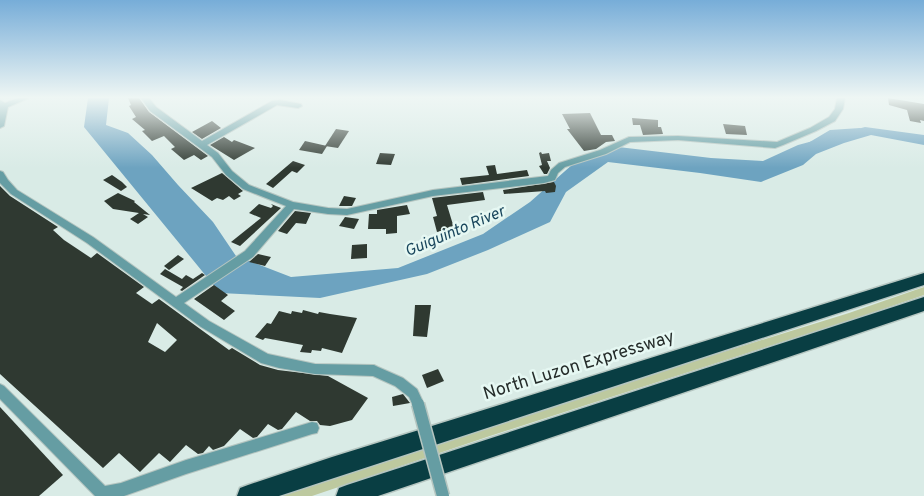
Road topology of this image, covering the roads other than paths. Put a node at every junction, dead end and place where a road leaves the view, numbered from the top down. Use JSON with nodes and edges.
{"nodes":[{"id":1,"x":170,"y":121,"type":"edge"},
{"id":2,"x":244,"y":121,"type":"edge"},
{"id":3,"x":828,"y":121,"type":"edge"},
{"id":4,"x":202,"y":145,"type":"junction"},
{"id":5,"x":0,"y":174,"type":"edge"},
{"id":6,"x":292,"y":205,"type":"junction"},
{"id":7,"x":924,"y":278,"type":"edge"},
{"id":8,"x":177,"y":302,"type":"junction"},
{"id":9,"x":924,"y":304,"type":"edge"},
{"id":10,"x":0,"y":390,"type":"edge"},
{"id":11,"x":312,"y":428,"type":"dead end"},
{"id":12,"x":97,"y":494,"type":"edge"},
{"id":13,"x":248,"y":496,"type":"edge"},
{"id":14,"x":347,"y":496,"type":"edge"},
{"id":15,"x":443,"y":496,"type":"edge"}],
"edges":[{"from":1,"to":4,"type":"street"},
{"from":2,"to":4,"type":"street"},
{"from":3,"to":6,"type":"street"},
{"from":4,"to":6,"type":"street"},
{"from":5,"to":8,"type":"street"},
{"from":6,"to":8,"type":"street"},
{"from":7,"to":13,"type":"highway","name":"North Luzon Expressway"},
{"from":8,"to":15,"type":"street","bridge":true},
{"from":9,"to":14,"type":"highway"},
{"from":10,"to":12,"type":"street"},
{"from":11,"to":12,"type":"street"}]}
